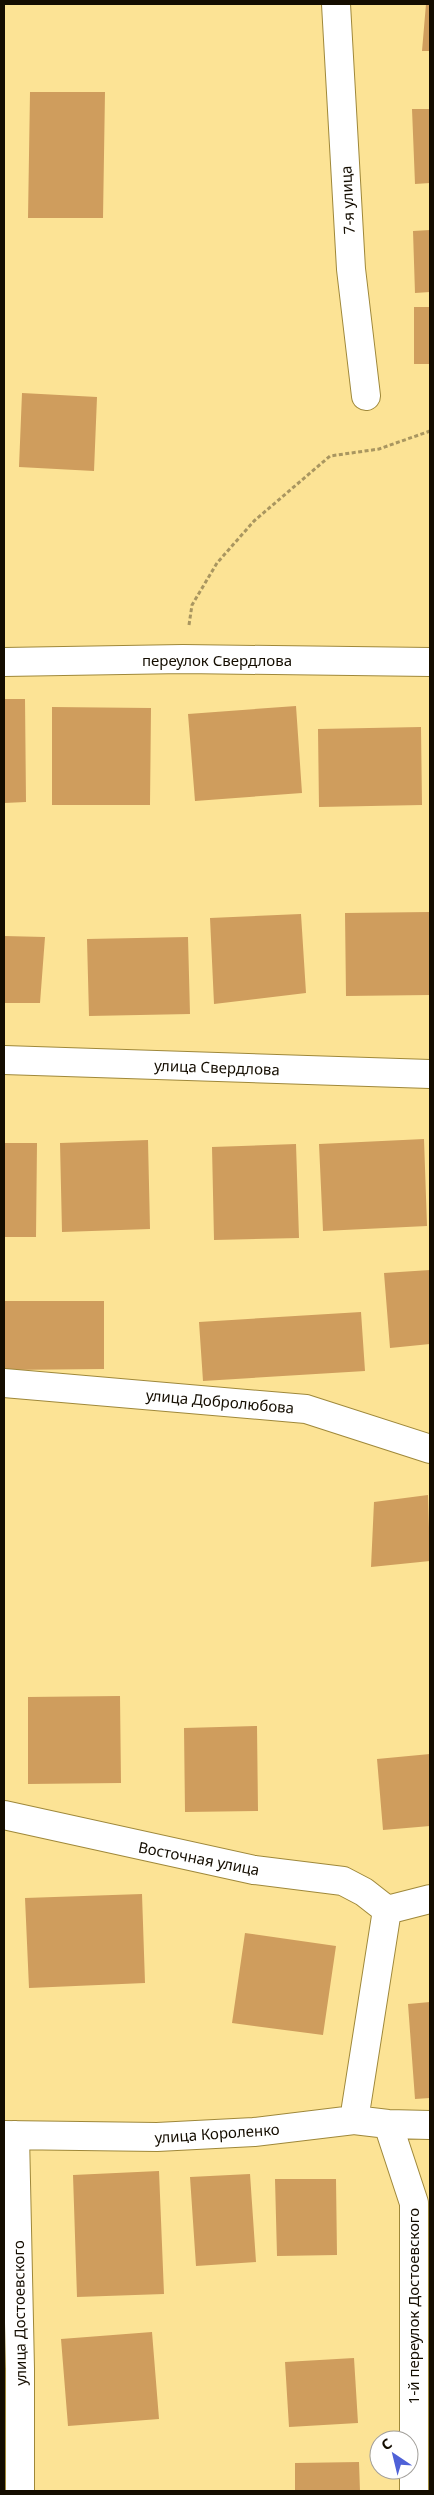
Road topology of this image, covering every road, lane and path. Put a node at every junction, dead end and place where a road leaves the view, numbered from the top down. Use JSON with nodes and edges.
{"nodes":[{"id":1,"x":336,"y":4,"type":"edge"},
{"id":2,"x":366,"y":396,"type":"dead end"},
{"id":3,"x":430,"y":431,"type":"edge"},
{"id":4,"x":183,"y":659,"type":"junction"},
{"id":5,"x":4,"y":662,"type":"edge"},
{"id":6,"x":430,"y":662,"type":"edge"},
{"id":7,"x":4,"y":1060,"type":"edge"},
{"id":8,"x":430,"y":1074,"type":"edge"},
{"id":9,"x":4,"y":1383,"type":"edge"},
{"id":10,"x":430,"y":1449,"type":"edge"},
{"id":11,"x":4,"y":1815,"type":"edge"},
{"id":12,"x":430,"y":1899,"type":"edge"},
{"id":13,"x":387,"y":1910,"type":"junction"},
{"id":14,"x":354,"y":2120,"type":"junction"},
{"id":15,"x":388,"y":2124,"type":"junction"},
{"id":16,"x":430,"y":2125,"type":"edge"},
{"id":17,"x":9,"y":2135,"type":"edge"},
{"id":18,"x":20,"y":2491,"type":"edge"},
{"id":19,"x":414,"y":2491,"type":"edge"}],
"edges":[{"from":1,"to":2,"type":"street","name":"7-я улица"},
{"from":3,"to":4,"type":"path"},
{"from":4,"to":5,"type":"street","name":"переулок Свердлова"},
{"from":4,"to":6,"type":"street","name":"переулок Свердлова"},
{"from":7,"to":8,"type":"street","name":"улица Свердлова"},
{"from":9,"to":10,"type":"street","name":"улица Добролюбова"},
{"from":11,"to":13,"type":"street","name":"Восточная улица"},
{"from":12,"to":13,"type":"street"},
{"from":13,"to":14,"type":"street"},
{"from":14,"to":15,"type":"street","name":"улица Короленко"},
{"from":14,"to":17,"type":"street","name":"улица Короленко"},
{"from":15,"to":16,"type":"street","name":"улица Короленко"},
{"from":15,"to":19,"type":"street","name":"1-й переулок Достоевского"},
{"from":17,"to":18,"type":"street","name":"улица Достоевского"}]}
